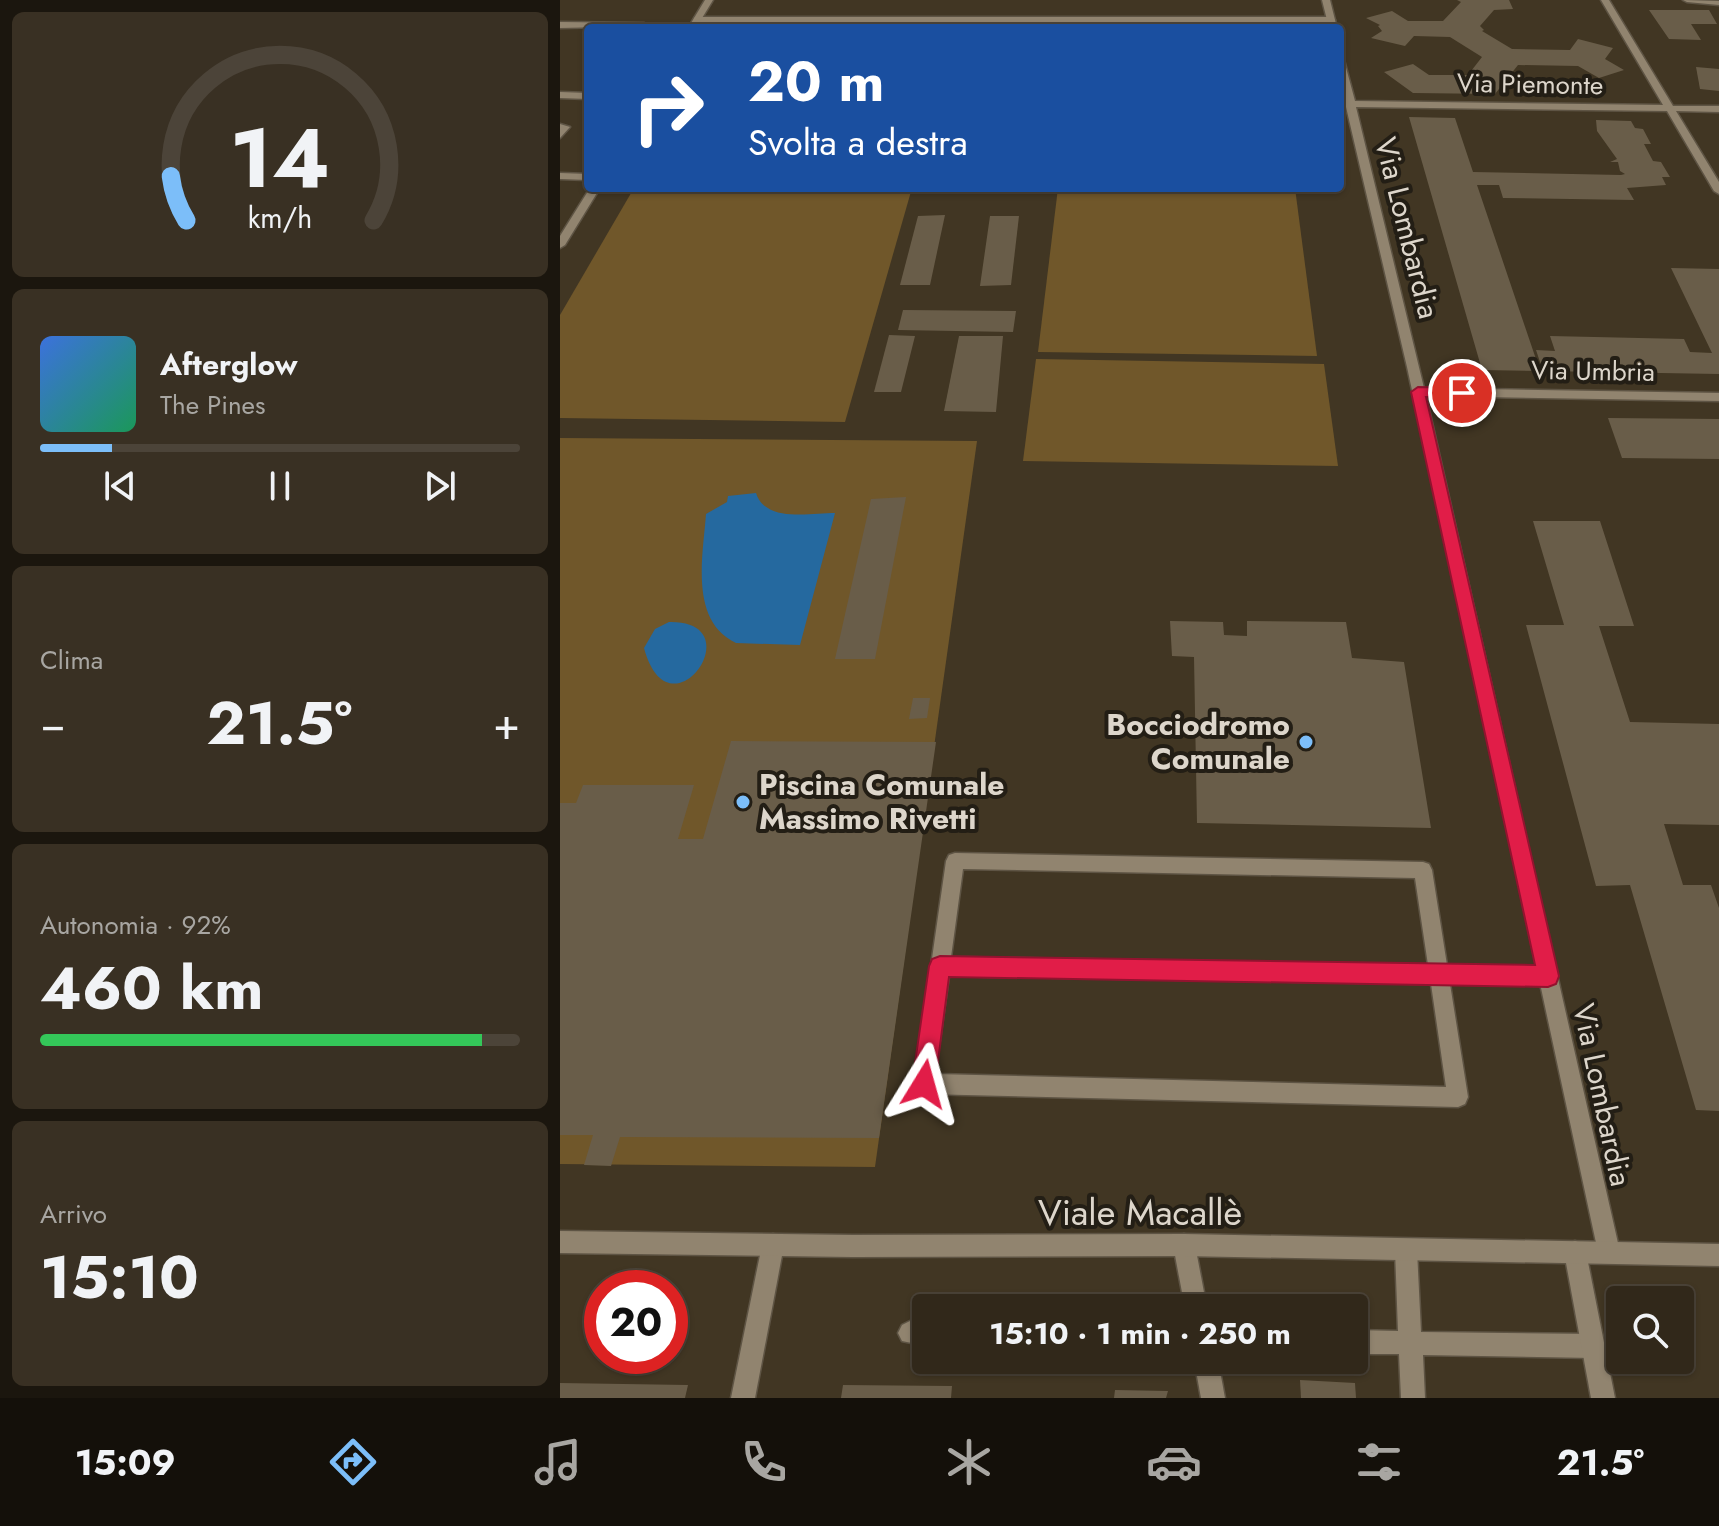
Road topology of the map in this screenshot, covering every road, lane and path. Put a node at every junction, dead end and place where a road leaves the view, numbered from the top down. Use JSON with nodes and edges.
{"nodes":[{"id":1,"x":709,"y":0,"type":"edge"},
{"id":2,"x":1326,"y":0,"type":"edge"},
{"id":3,"x":1605,"y":0,"type":"edge"},
{"id":4,"x":1687,"y":0,"type":"edge"},
{"id":5,"x":1719,"y":3,"type":"edge"},
{"id":6,"x":695,"y":24,"type":"edge"},
{"id":7,"x":1332,"y":24,"type":"edge"},
{"id":8,"x":560,"y":25,"type":"edge"},
{"id":9,"x":584,"y":25,"type":"edge"},
{"id":10,"x":560,"y":95,"type":"edge"},
{"id":11,"x":584,"y":96,"type":"edge"},
{"id":12,"x":1344,"y":104,"type":"edge"},
{"id":13,"x":1671,"y":108,"type":"junction"},
{"id":14,"x":1719,"y":109,"type":"edge"},
{"id":15,"x":560,"y":127,"type":"edge"},
{"id":16,"x":560,"y":135,"type":"edge"},
{"id":17,"x":560,"y":176,"type":"edge"},
{"id":18,"x":584,"y":177,"type":"edge"},
{"id":19,"x":1719,"y":191,"type":"edge"},
{"id":20,"x":593,"y":192,"type":"edge"},
{"id":21,"x":560,"y":245,"type":"edge"},
{"id":22,"x":1418,"y":392,"type":"junction"},
{"id":23,"x":1719,"y":397,"type":"edge"},
{"id":24,"x":940,"y":966,"type":"junction"},
{"id":25,"x":1439,"y":975,"type":"junction"},
{"id":26,"x":1548,"y":976,"type":"junction"},
{"id":27,"x":560,"y":1242,"type":"edge"},
{"id":28,"x":773,"y":1245,"type":"junction"},
{"id":29,"x":1184,"y":1245,"type":"junction"},
{"id":30,"x":1406,"y":1250,"type":"junction"},
{"id":31,"x":1575,"y":1252,"type":"junction"},
{"id":32,"x":1609,"y":1252,"type":"junction"},
{"id":33,"x":1719,"y":1255,"type":"edge"},
{"id":34,"x":1193,"y":1294,"type":"edge"},
{"id":35,"x":1368,"y":1342,"type":"edge"},
{"id":36,"x":1411,"y":1343,"type":"junction"},
{"id":37,"x":1593,"y":1346,"type":"junction"},
{"id":38,"x":1209,"y":1374,"type":"edge"},
{"id":39,"x":743,"y":1398,"type":"edge"},
{"id":40,"x":1213,"y":1398,"type":"edge"},
{"id":41,"x":1413,"y":1398,"type":"edge"},
{"id":42,"x":1603,"y":1398,"type":"edge"}],
"edges":[{"from":1,"to":6,"type":"street"},
{"from":2,"to":7,"type":"street"},
{"from":3,"to":13,"type":"street"},
{"from":4,"to":5,"type":"street"},
{"from":6,"to":7,"type":"street"},
{"from":8,"to":9,"type":"street"},
{"from":10,"to":11,"type":"street"},
{"from":12,"to":13,"type":"street","name":"Via Piemonte"},
{"from":12,"to":22,"type":"street","name":"Via Lombardia"},
{"from":13,"to":14,"type":"street","name":"Via Piemonte"},
{"from":13,"to":19,"type":"street"},
{"from":15,"to":16,"type":"street"},
{"from":17,"to":18,"type":"street"},
{"from":20,"to":21,"type":"street"},
{"from":22,"to":23,"type":"street","name":"Via Umbria"},
{"from":22,"to":26,"type":"street","name":"Via Lombardia"},
{"from":24,"to":25,"type":"street"},
{"from":24,"to":25,"type":"street"},
{"from":24,"to":25,"type":"street"},
{"from":25,"to":26,"type":"street"},
{"from":26,"to":32,"type":"street","name":"Via Lombardia"},
{"from":27,"to":28,"type":"street","name":"Viale Macallè"},
{"from":28,"to":29,"type":"street","name":"Viale Macallè"},
{"from":28,"to":39,"type":"street"},
{"from":29,"to":30,"type":"street","name":"Viale Macallè"},
{"from":29,"to":34,"type":"street"},
{"from":30,"to":31,"type":"street","name":"Viale Macallè"},
{"from":30,"to":36,"type":"street"},
{"from":31,"to":32,"type":"street","name":"Viale Macallè"},
{"from":31,"to":37,"type":"street"},
{"from":32,"to":33,"type":"street","name":"Viale Macallè"},
{"from":35,"to":36,"type":"street"},
{"from":36,"to":37,"type":"street"},
{"from":36,"to":41,"type":"street"},
{"from":37,"to":42,"type":"street"},
{"from":38,"to":40,"type":"street"}]}
